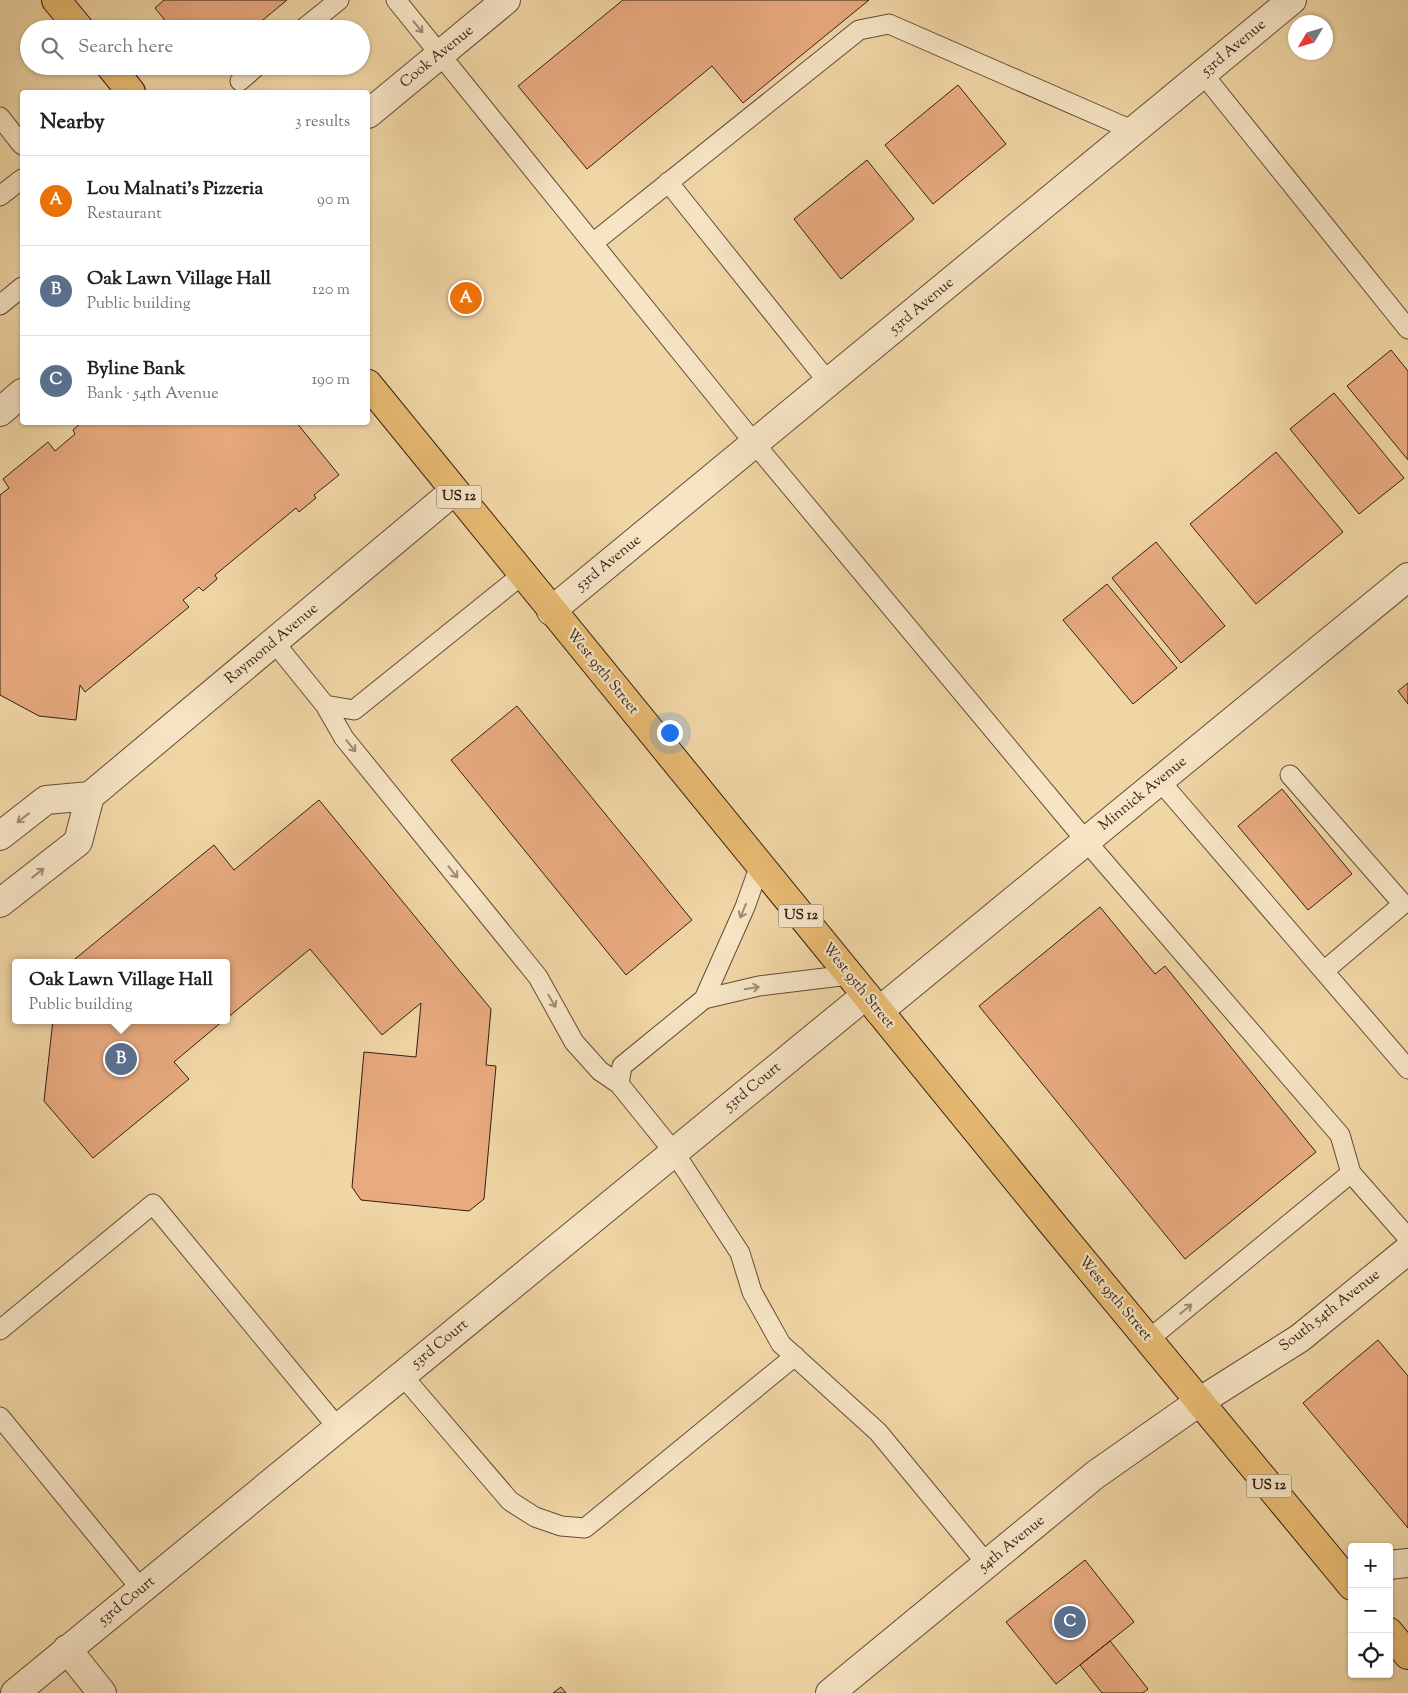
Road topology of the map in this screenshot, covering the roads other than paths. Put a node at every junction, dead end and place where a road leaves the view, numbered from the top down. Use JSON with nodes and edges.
{"nodes":[{"id":1,"x":56,"y":0,"type":"edge"},
{"id":2,"x":338,"y":0,"type":"edge"},
{"id":3,"x":396,"y":0,"type":"edge"},
{"id":4,"x":506,"y":0,"type":"edge"},
{"id":5,"x":1292,"y":0,"type":"edge"},
{"id":6,"x":73,"y":20,"type":"edge"},
{"id":7,"x":314,"y":20,"type":"edge"},
{"id":8,"x":440,"y":54,"type":"junction"},
{"id":9,"x":1203,"y":74,"type":"junction"},
{"id":10,"x":117,"y":75,"type":"edge"},
{"id":11,"x":246,"y":75,"type":"edge"},
{"id":12,"x":240,"y":80,"type":"dead end"},
{"id":13,"x":129,"y":90,"type":"edge"},
{"id":14,"x":370,"y":112,"type":"edge"},
{"id":15,"x":0,"y":117,"type":"edge"},
{"id":16,"x":1134,"y":131,"type":"junction"},
{"id":17,"x":20,"y":142,"type":"edge"},
{"id":18,"x":20,"y":181,"type":"edge"},
{"id":19,"x":668,"y":182,"type":"junction"},
{"id":20,"x":0,"y":196,"type":"edge"},
{"id":21,"x":593,"y":242,"type":"junction"},
{"id":22,"x":20,"y":289,"type":"edge"},
{"id":23,"x":0,"y":305,"type":"edge"},
{"id":24,"x":1408,"y":329,"type":"edge"},
{"id":25,"x":829,"y":383,"type":"junction"},
{"id":26,"x":370,"y":386,"type":"edge"},
{"id":27,"x":755,"y":444,"type":"junction"},
{"id":28,"x":454,"y":491,"type":"junction"},
{"id":29,"x":523,"y":574,"type":"junction"},
{"id":30,"x":1408,"y":577,"type":"edge"},
{"id":31,"x":552,"y":610,"type":"junction"},
{"id":32,"x":274,"y":642,"type":"junction"},
{"id":33,"x":325,"y":705,"type":"junction"},
{"id":34,"x":1290,"y":775,"type":"dead end"},
{"id":35,"x":1160,"y":781,"type":"junction"},
{"id":36,"x":90,"y":796,"type":"junction"},
{"id":37,"x":0,"y":836,"type":"edge"},
{"id":38,"x":1086,"y":842,"type":"junction"},
{"id":39,"x":760,"y":865,"type":"junction"},
{"id":40,"x":0,"y":903,"type":"edge"},
{"id":41,"x":1324,"y":971,"type":"junction"},
{"id":42,"x":865,"y":994,"type":"junction"},
{"id":43,"x":704,"y":999,"type":"junction"},
{"id":44,"x":1408,"y":1069,"type":"edge"},
{"id":45,"x":619,"y":1084,"type":"junction"},
{"id":46,"x":674,"y":1152,"type":"junction"},
{"id":47,"x":1351,"y":1173,"type":"junction"},
{"id":48,"x":1408,"y":1238,"type":"edge"},
{"id":49,"x":1408,"y":1250,"type":"edge"},
{"id":50,"x":0,"y":1330,"type":"edge"},
{"id":51,"x":1148,"y":1340,"type":"junction"},
{"id":52,"x":795,"y":1356,"type":"junction"},
{"id":53,"x":402,"y":1375,"type":"junction"},
{"id":54,"x":1199,"y":1402,"type":"junction"},
{"id":55,"x":0,"y":1417,"type":"edge"},
{"id":56,"x":338,"y":1428,"type":"junction"},
{"id":57,"x":1408,"y":1563,"type":"edge"},
{"id":58,"x":986,"y":1564,"type":"junction"},
{"id":59,"x":1393,"y":1565,"type":"edge"},
{"id":60,"x":1348,"y":1575,"type":"edge"},
{"id":61,"x":141,"y":1589,"type":"junction"},
{"id":62,"x":1390,"y":1633,"type":"edge"},
{"id":63,"x":68,"y":1649,"type":"junction"},
{"id":64,"x":1408,"y":1655,"type":"edge"},
{"id":65,"x":14,"y":1693,"type":"edge"},
{"id":66,"x":102,"y":1693,"type":"edge"},
{"id":67,"x":830,"y":1693,"type":"edge"}],
"edges":[{"from":1,"to":6,"type":"main road"},
{"from":2,"to":7,"type":"lane"},
{"from":3,"to":8,"type":"lane","one_way":true},
{"from":4,"to":8,"type":"street","name":"Cook Avenue"},
{"from":5,"to":9,"type":"street","name":"53rd Avenue"},
{"from":8,"to":14,"type":"street","name":"Cook Avenue"},
{"from":8,"to":21,"type":"lane"},
{"from":9,"to":16,"type":"street","name":"53rd Avenue"},
{"from":9,"to":24,"type":"lane"},
{"from":10,"to":13,"type":"main road"},
{"from":11,"to":12,"type":"lane"},
{"from":15,"to":17,"type":"lane"},
{"from":16,"to":19,"type":"lane"},
{"from":16,"to":25,"type":"street","name":"53rd Avenue"},
{"from":18,"to":20,"type":"lane"},
{"from":19,"to":21,"type":"lane"},
{"from":19,"to":25,"type":"lane"},
{"from":21,"to":27,"type":"lane"},
{"from":22,"to":23,"type":"lane"},
{"from":25,"to":27,"type":"street","name":"53rd Avenue"},
{"from":26,"to":28,"type":"main road","name":"West 95th Street","number":"US 12"},
{"from":27,"to":31,"type":"street","name":"53rd Avenue"},
{"from":27,"to":38,"type":"lane"},
{"from":28,"to":29,"type":"main road","name":"West 95th Street","number":"US 12"},
{"from":28,"to":32,"type":"street","name":"Raymond Avenue"},
{"from":29,"to":31,"type":"main road","name":"West 95th Street","number":"US 12"},
{"from":29,"to":33,"type":"lane"},
{"from":30,"to":35,"type":"street","name":"Minnick Avenue"},
{"from":31,"to":39,"type":"main road","name":"West 95th Street","number":"US 12"},
{"from":32,"to":33,"type":"lane"},
{"from":32,"to":36,"type":"street","name":"Raymond Avenue"},
{"from":33,"to":45,"type":"lane","one_way":true},
{"from":34,"to":41,"type":"lane"},
{"from":35,"to":38,"type":"street","name":"Minnick Avenue"},
{"from":35,"to":41,"type":"lane"},
{"from":36,"to":37,"type":"street","one_way":true},
{"from":40,"to":36,"type":"street","one_way":true},
{"from":38,"to":42,"type":"street","name":"Minnick Avenue"},
{"from":38,"to":47,"type":"lane"},
{"from":39,"to":42,"type":"main road","name":"West 95th Street","number":"US 12"},
{"from":39,"to":43,"type":"lane","one_way":true},
{"from":41,"to":44,"type":"lane"},
{"from":43,"to":42,"type":"lane","one_way":true},
{"from":42,"to":46,"type":"street","name":"53rd Court"},
{"from":42,"to":51,"type":"main road","name":"West 95th Street","number":"US 12"},
{"from":43,"to":45,"type":"lane"},
{"from":45,"to":46,"type":"lane"},
{"from":46,"to":52,"type":"lane"},
{"from":46,"to":53,"type":"street","name":"53rd Court"},
{"from":47,"to":48,"type":"lane"},
{"from":51,"to":47,"type":"lane","one_way":true},
{"from":49,"to":54,"type":"street","name":"South 54th Avenue"},
{"from":50,"to":56,"type":"lane"},
{"from":51,"to":54,"type":"main road","name":"West 95th Street","number":"US 12"},
{"from":52,"to":53,"type":"lane"},
{"from":52,"to":58,"type":"lane"},
{"from":53,"to":56,"type":"street","name":"53rd Court"},
{"from":54,"to":58,"type":"street","name":"54th Avenue"},
{"from":54,"to":60,"type":"main road","name":"West 95th Street","number":"US 12"},
{"from":55,"to":61,"type":"lane"},
{"from":56,"to":61,"type":"street","name":"53rd Court"},
{"from":57,"to":59,"type":"street"},
{"from":58,"to":67,"type":"street","name":"54th Avenue"},
{"from":61,"to":63,"type":"street","name":"53rd Court"},
{"from":62,"to":64,"type":"main road"},
{"from":63,"to":65,"type":"street","name":"53rd Court"},
{"from":63,"to":66,"type":"street"}]}
